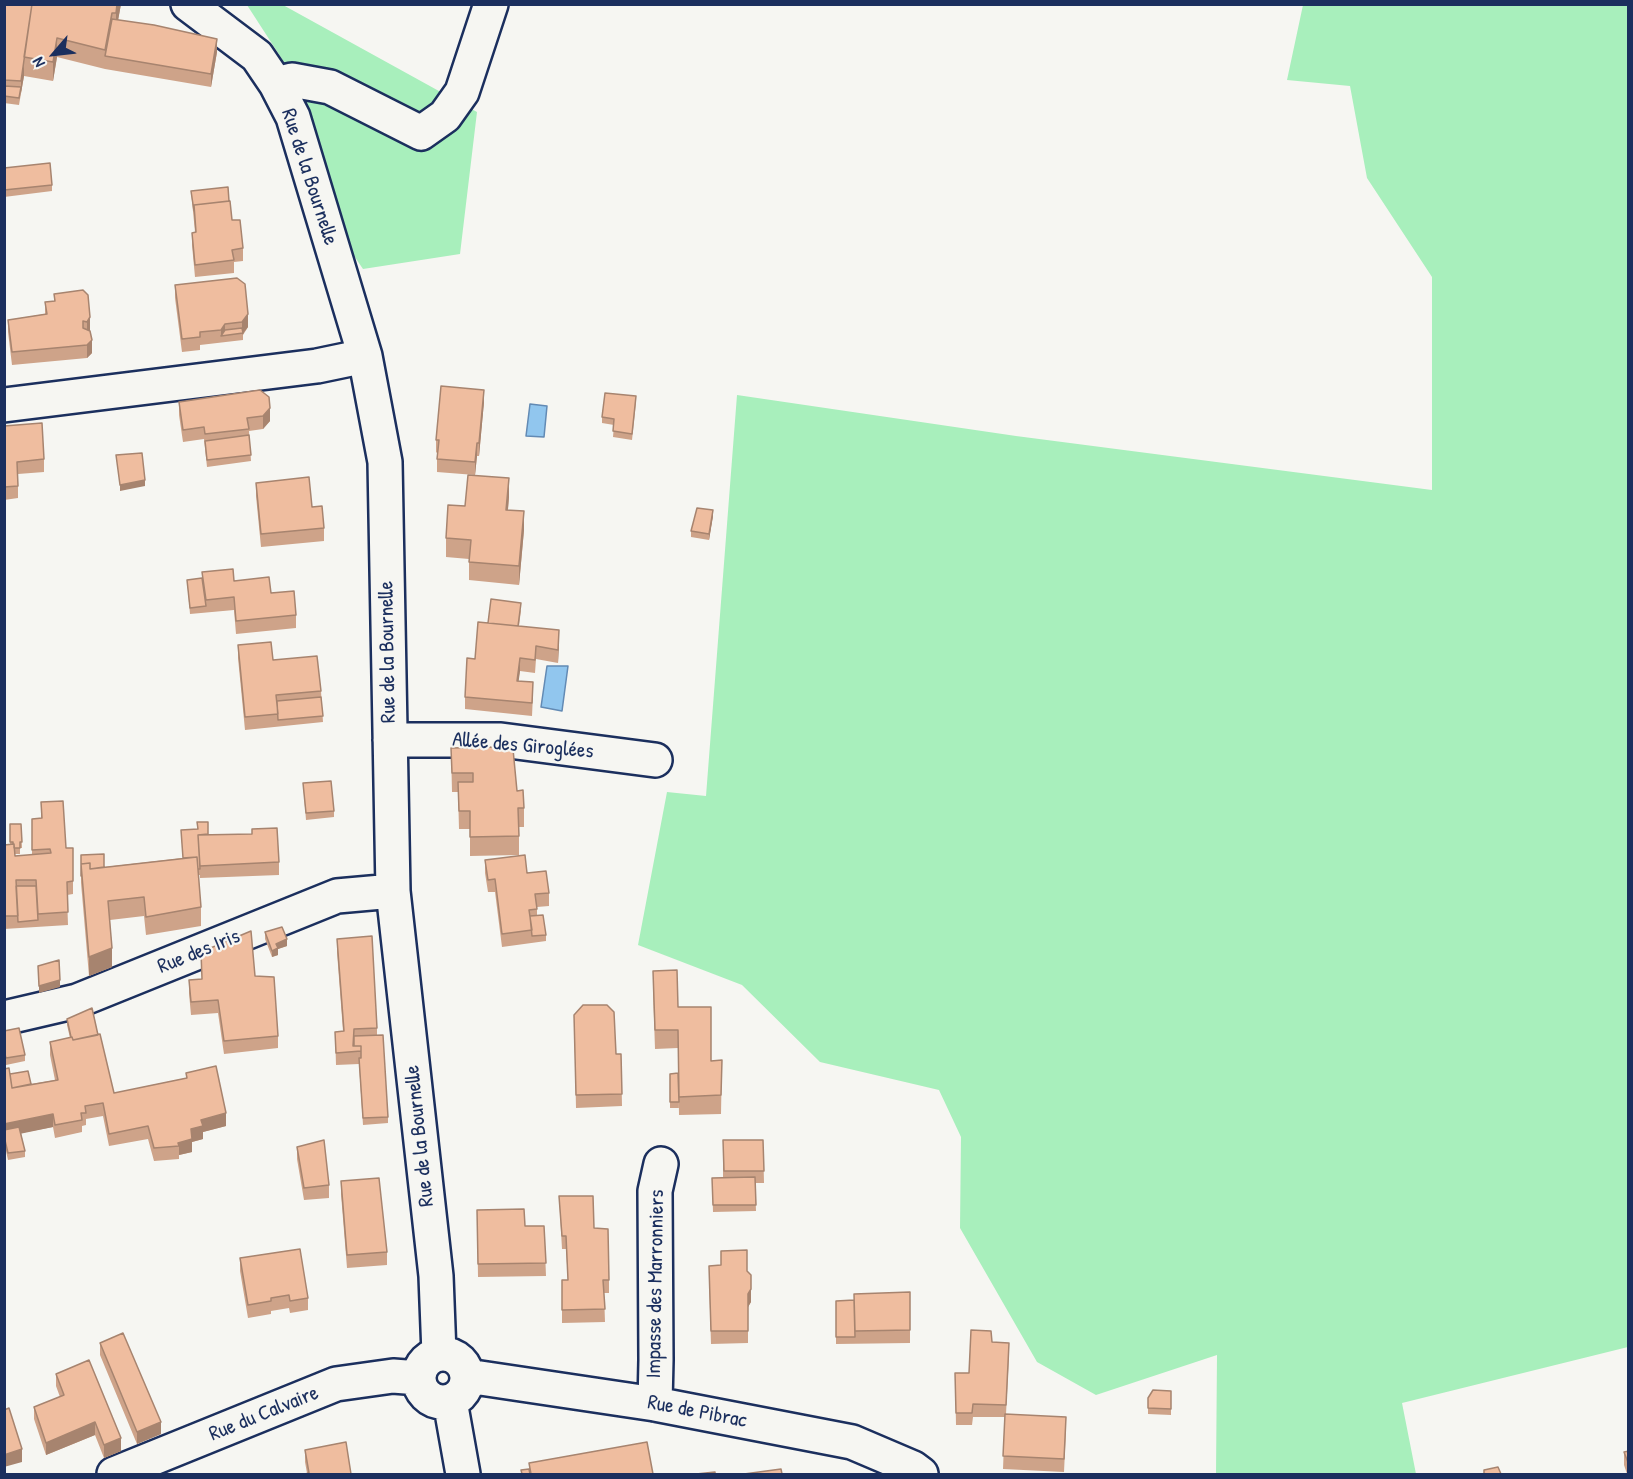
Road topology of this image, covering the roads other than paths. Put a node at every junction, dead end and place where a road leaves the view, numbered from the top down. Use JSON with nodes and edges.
{"nodes":[{"id":1,"x":188,"y":4,"type":"edge"},
{"id":2,"x":491,"y":4,"type":"edge"},
{"id":3,"x":276,"y":84,"type":"junction"},
{"id":4,"x":366,"y":356,"type":"junction"},
{"id":5,"x":4,"y":405,"type":"edge"},
{"id":6,"x":390,"y":740,"type":"junction"},
{"id":7,"x":655,"y":760,"type":"dead end"},
{"id":8,"x":393,"y":891,"type":"junction"},
{"id":9,"x":4,"y":1018,"type":"edge"},
{"id":10,"x":662,"y":1164,"type":"dead end"},
{"id":11,"x":429,"y":1366,"type":"junction"},
{"id":12,"x":458,"y":1388,"type":"junction"},
{"id":13,"x":655,"y":1404,"type":"junction"},
{"id":14,"x":114,"y":1474,"type":"edge"},
{"id":15,"x":463,"y":1474,"type":"edge"},
{"id":16,"x":921,"y":1474,"type":"edge"}],
"edges":[{"from":1,"to":3,"type":"street","name":"Rue de la Bournelle"},
{"from":2,"to":3,"type":"street"},
{"from":3,"to":4,"type":"street","name":"Rue de la Bournelle"},
{"from":4,"to":5,"type":"street"},
{"from":4,"to":6,"type":"street","name":"Rue de la Bournelle"},
{"from":6,"to":7,"type":"street","name":"Allée des Giroglées"},
{"from":6,"to":8,"type":"street","name":"Rue de la Bournelle"},
{"from":8,"to":9,"type":"street","name":"Rue des Iris"},
{"from":8,"to":11,"type":"street","name":"Rue de la Bournelle"},
{"from":10,"to":13,"type":"street","name":"Impasse des Marronniers"},
{"from":11,"to":12,"type":"street"},
{"from":11,"to":12,"type":"street"},
{"from":11,"to":14,"type":"street","name":"Rue du Calvaire"},
{"from":12,"to":13,"type":"street","name":"Rue de Pibrac"},
{"from":12,"to":15,"type":"street"},
{"from":13,"to":16,"type":"street","name":"Rue de Pibrac"}]}
